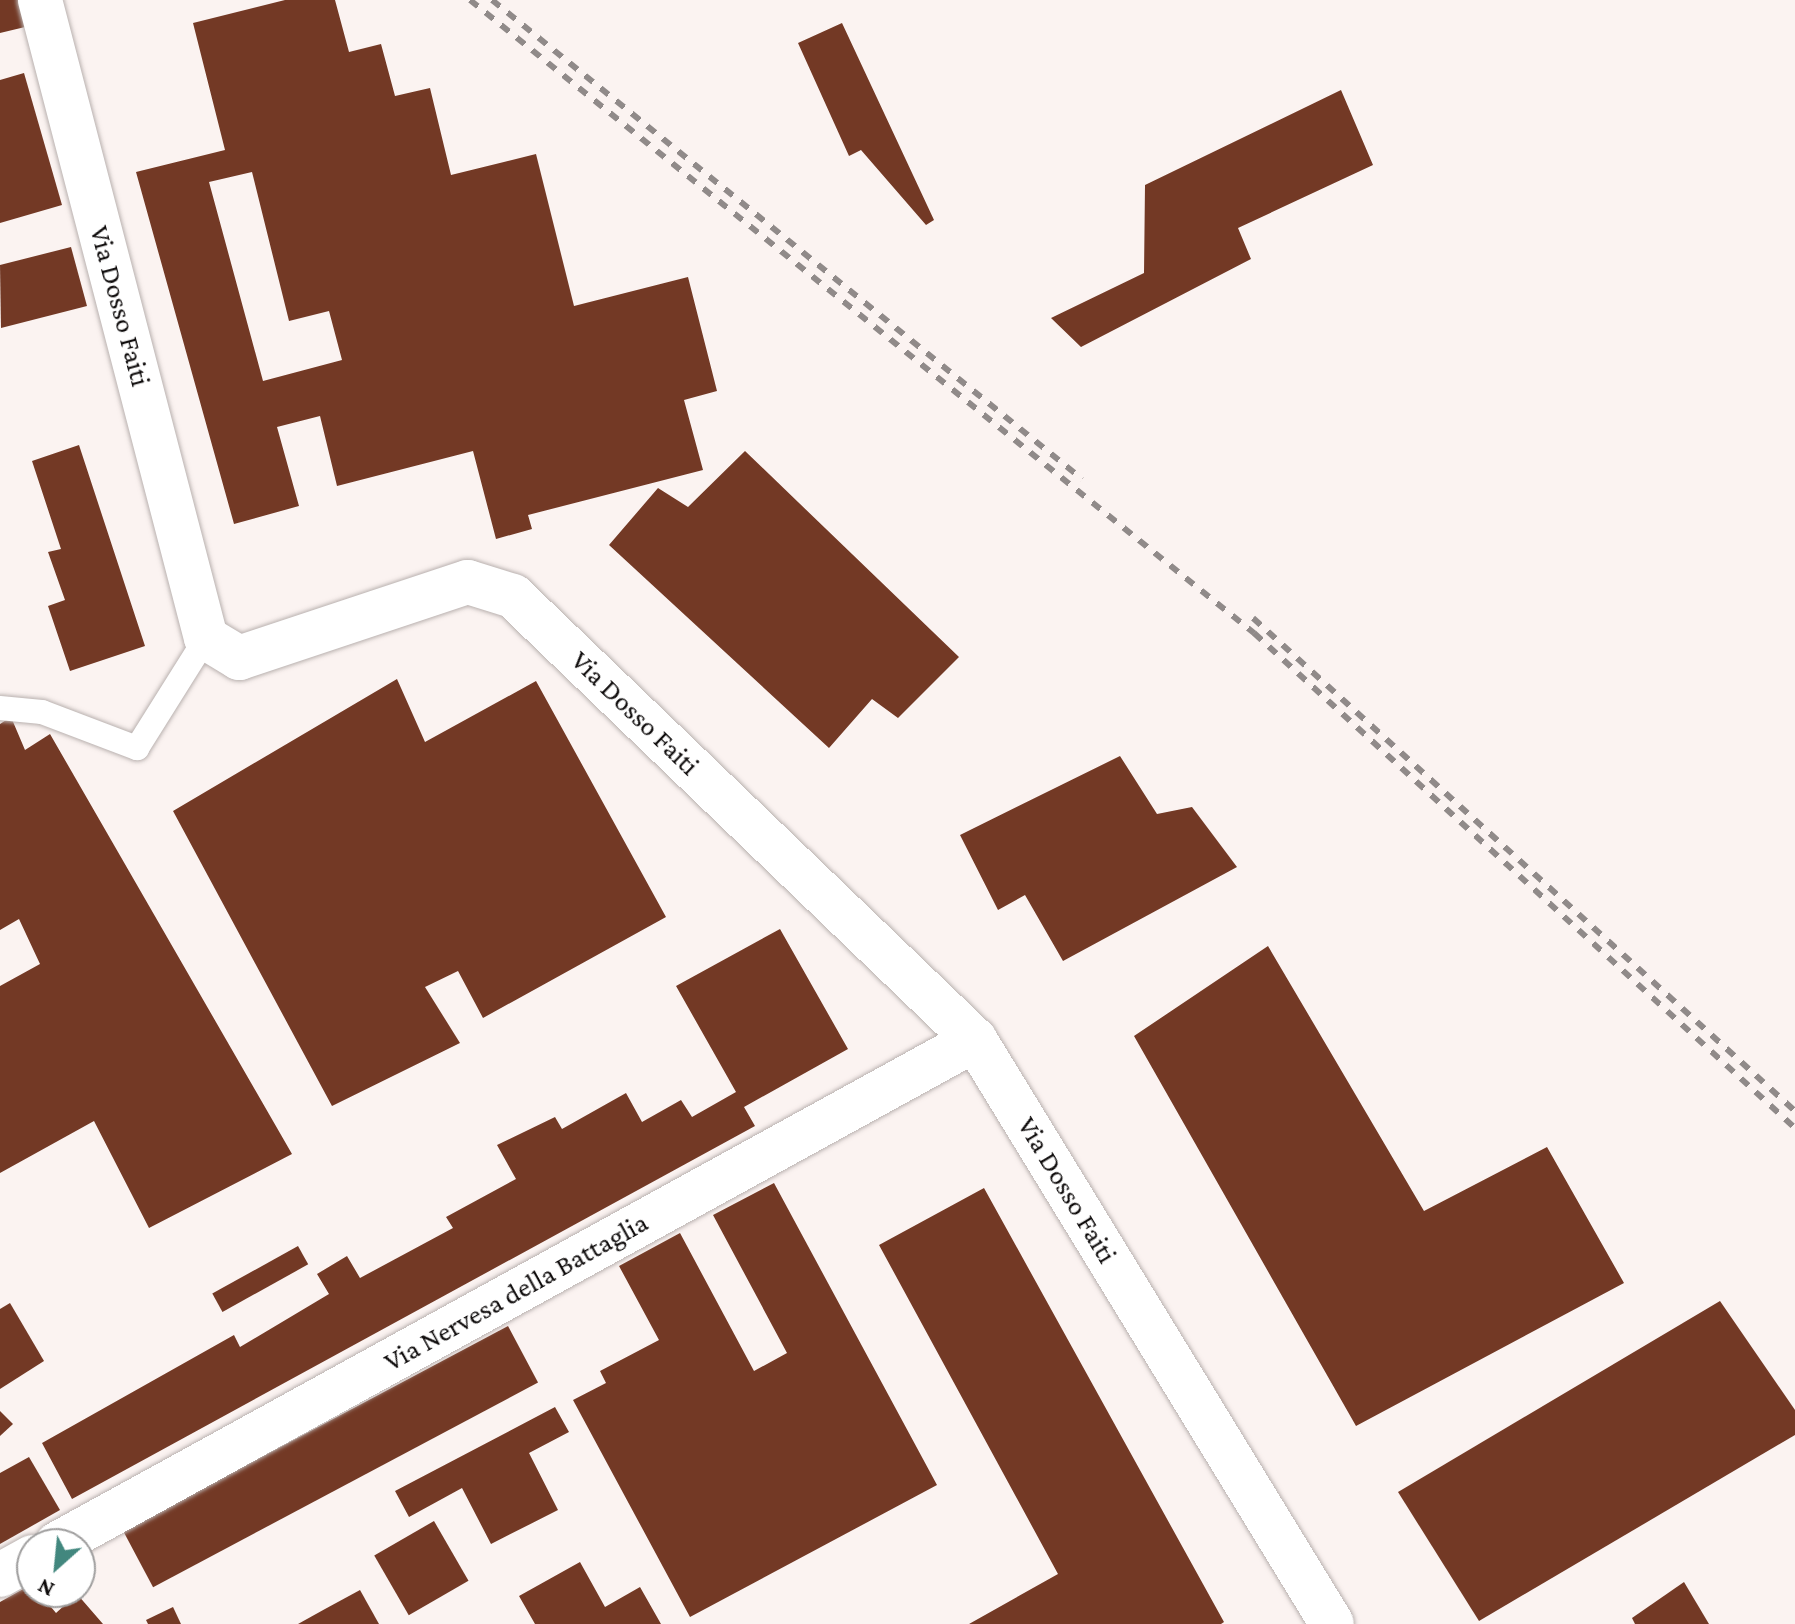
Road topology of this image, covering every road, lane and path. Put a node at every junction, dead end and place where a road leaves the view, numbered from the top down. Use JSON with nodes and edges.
{"nodes":[{"id":1,"x":40,"y":0,"type":"edge"},
{"id":2,"x":206,"y":638,"type":"junction"},
{"id":3,"x":0,"y":708,"type":"edge"},
{"id":4,"x":975,"y":1040,"type":"junction"},
{"id":5,"x":86,"y":1528,"type":"edge"},
{"id":6,"x":1332,"y":1624,"type":"edge"}],
"edges":[{"from":1,"to":2,"type":"street","name":"Via Dosso Faiti"},
{"from":2,"to":3,"type":"lane"},
{"from":2,"to":4,"type":"street","name":"Via Dosso Faiti"},
{"from":4,"to":5,"type":"street","name":"Via Nervesa della Battaglia"},
{"from":4,"to":6,"type":"street","name":"Via Dosso Faiti"}]}
